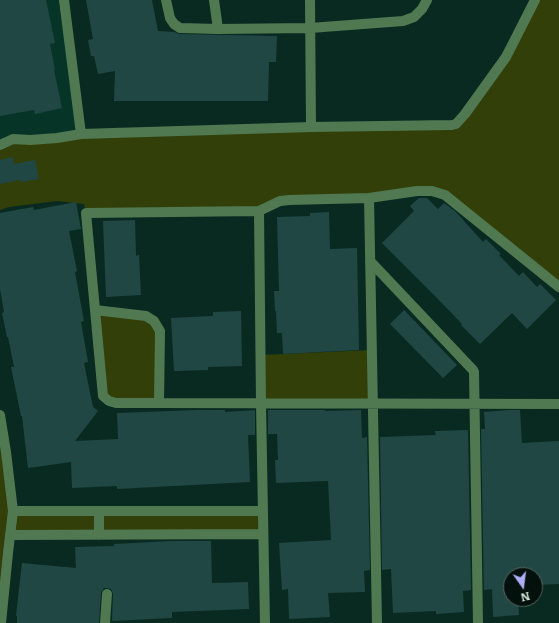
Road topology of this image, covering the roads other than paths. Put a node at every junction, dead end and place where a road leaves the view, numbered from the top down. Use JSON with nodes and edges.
{"nodes":[{"id":1,"x":64,"y":0,"type":"edge"},
{"id":2,"x":166,"y":0,"type":"edge"},
{"id":3,"x":214,"y":0,"type":"edge"},
{"id":4,"x":310,"y":0,"type":"edge"},
{"id":5,"x":427,"y":0,"type":"edge"},
{"id":6,"x":535,"y":0,"type":"edge"},
{"id":7,"x":310,"y":28,"type":"junction"},
{"id":8,"x":218,"y":29,"type":"junction"},
{"id":9,"x":311,"y":127,"type":"junction"},
{"id":10,"x":81,"y":134,"type":"junction"},
{"id":11,"x":0,"y":145,"type":"edge"},
{"id":12,"x":369,"y":198,"type":"junction"},
{"id":13,"x":259,"y":211,"type":"junction"},
{"id":14,"x":370,"y":261,"type":"junction"},
{"id":15,"x":559,"y":287,"type":"edge"},
{"id":16,"x":95,"y":310,"type":"junction"},
{"id":17,"x":159,"y":404,"type":"junction"},
{"id":18,"x":261,"y":404,"type":"junction"},
{"id":19,"x":372,"y":404,"type":"junction"},
{"id":20,"x":474,"y":404,"type":"junction"},
{"id":21,"x":559,"y":404,"type":"edge"},
{"id":22,"x":0,"y":415,"type":"edge"},
{"id":23,"x":13,"y":511,"type":"junction"},
{"id":24,"x":99,"y":511,"type":"junction"},
{"id":25,"x":263,"y":511,"type":"junction"},
{"id":26,"x":263,"y":534,"type":"junction"},
{"id":27,"x":10,"y":535,"type":"junction"},
{"id":28,"x":99,"y":535,"type":"junction"},
{"id":29,"x":107,"y":594,"type":"dead end"},
{"id":30,"x":1,"y":623,"type":"edge"},
{"id":31,"x":105,"y":623,"type":"edge"},
{"id":32,"x":265,"y":623,"type":"edge"},
{"id":33,"x":377,"y":623,"type":"edge"},
{"id":34,"x":478,"y":623,"type":"edge"}],
"edges":[{"from":1,"to":10,"type":"street"},
{"from":2,"to":8,"type":"street"},
{"from":3,"to":8,"type":"street"},
{"from":4,"to":7,"type":"street"},
{"from":5,"to":7,"type":"street"},
{"from":6,"to":9,"type":"street"},
{"from":7,"to":8,"type":"street"},
{"from":7,"to":9,"type":"street"},
{"from":9,"to":10,"type":"street"},
{"from":10,"to":11,"type":"street"},
{"from":12,"to":13,"type":"street"},
{"from":12,"to":14,"type":"street"},
{"from":12,"to":15,"type":"street"},
{"from":13,"to":16,"type":"street"},
{"from":13,"to":18,"type":"street"},
{"from":14,"to":19,"type":"street"},
{"from":14,"to":20,"type":"street"},
{"from":16,"to":17,"type":"street"},
{"from":16,"to":17,"type":"street"},
{"from":17,"to":18,"type":"street"},
{"from":18,"to":19,"type":"street"},
{"from":18,"to":25,"type":"street"},
{"from":19,"to":20,"type":"street"},
{"from":19,"to":33,"type":"street"},
{"from":20,"to":21,"type":"street"},
{"from":20,"to":34,"type":"street"},
{"from":22,"to":23,"type":"street"},
{"from":23,"to":24,"type":"street"},
{"from":23,"to":27,"type":"street"},
{"from":24,"to":25,"type":"street"},
{"from":24,"to":28,"type":"street"},
{"from":25,"to":26,"type":"street"},
{"from":26,"to":28,"type":"street"},
{"from":26,"to":32,"type":"street"},
{"from":27,"to":28,"type":"street"},
{"from":27,"to":30,"type":"street"},
{"from":29,"to":31,"type":"street"}]}
